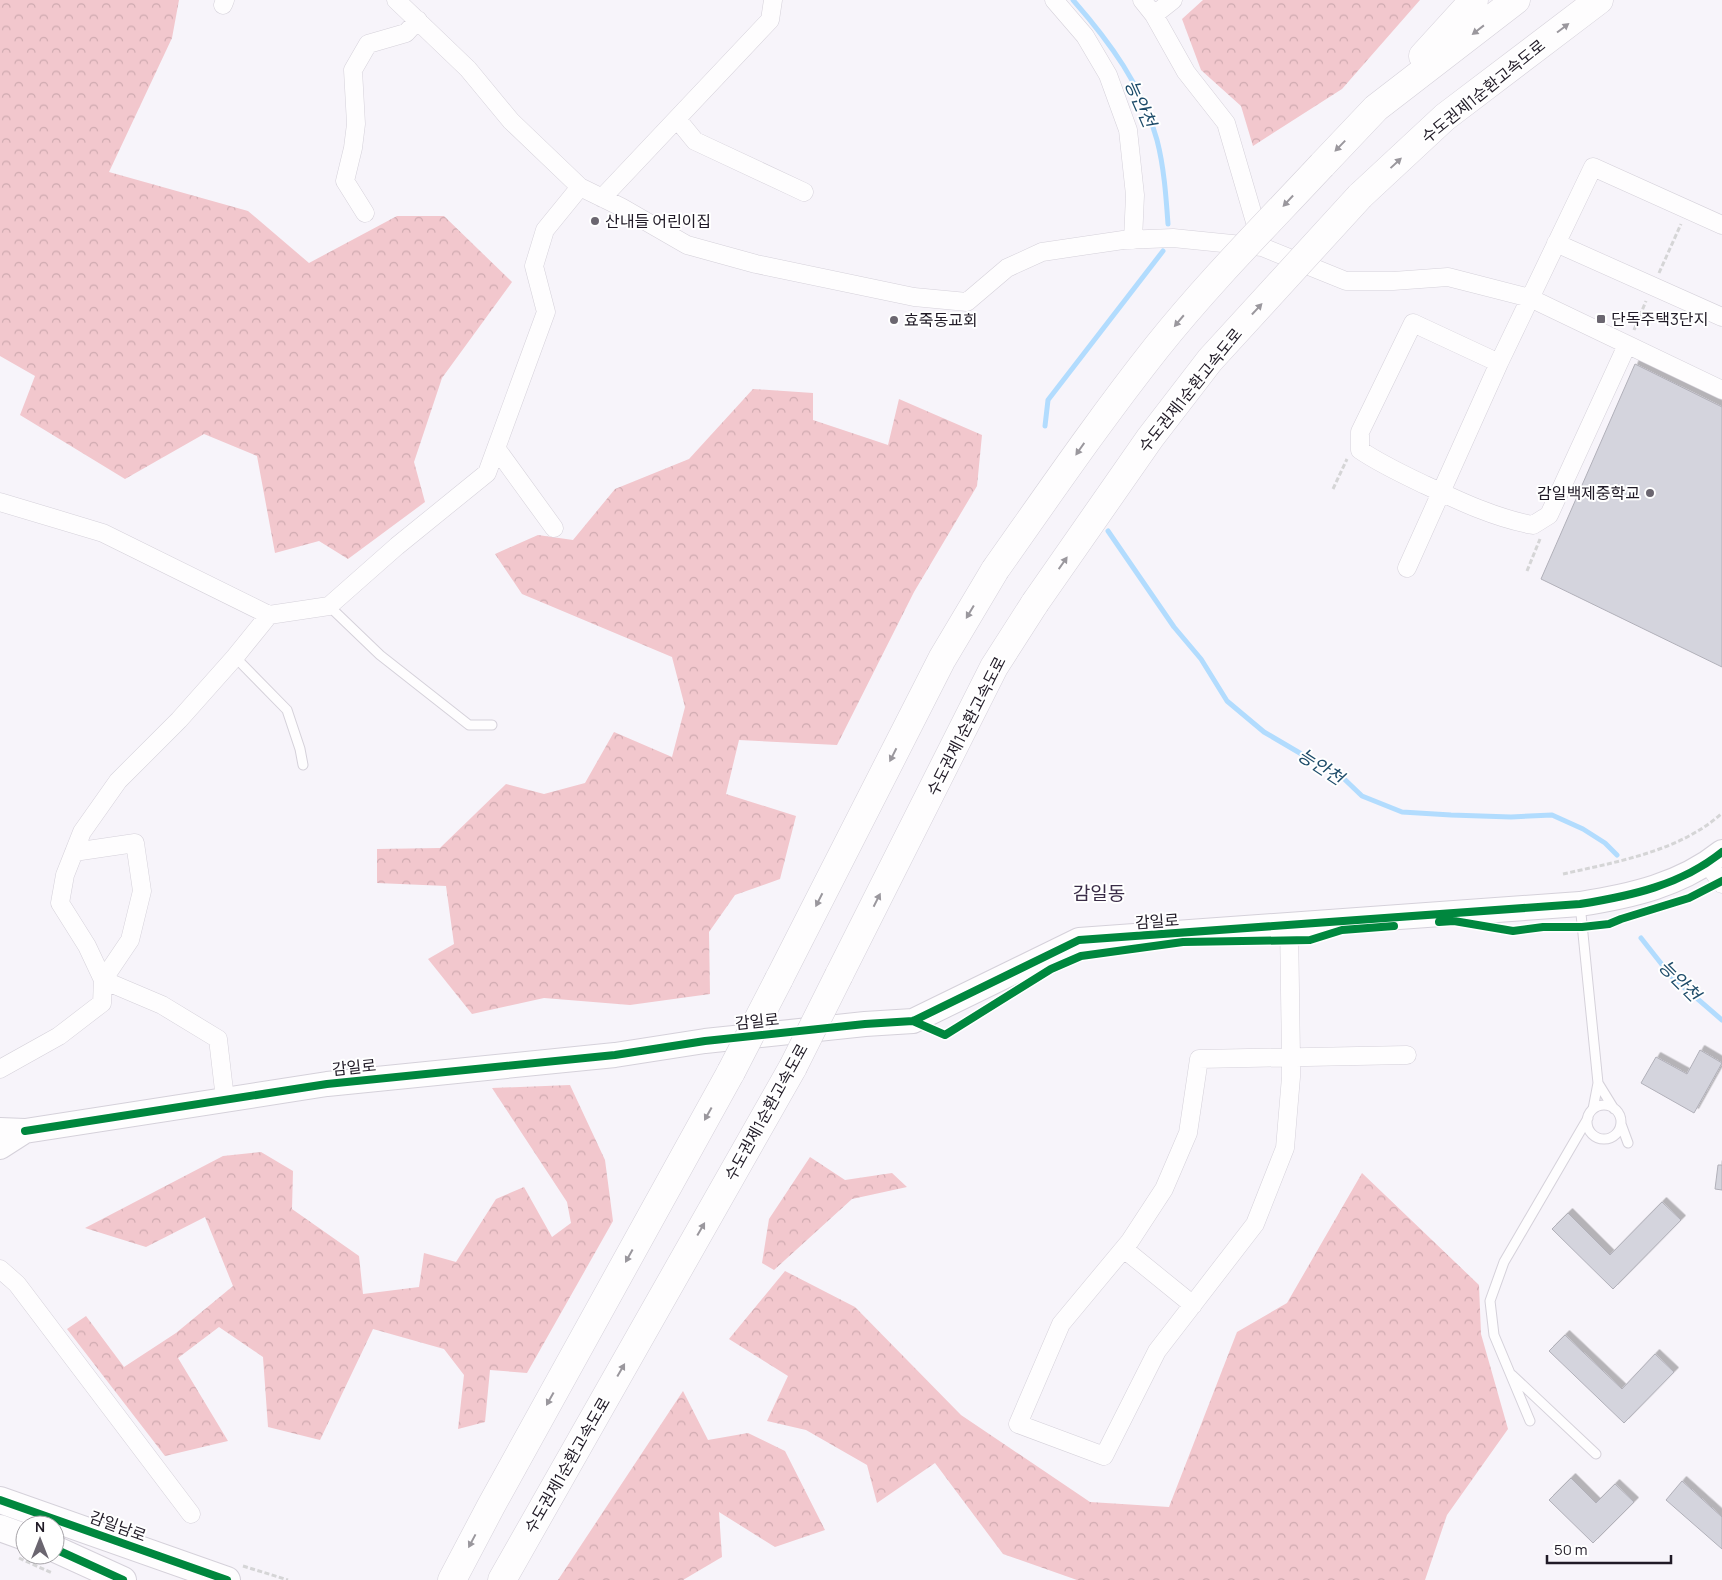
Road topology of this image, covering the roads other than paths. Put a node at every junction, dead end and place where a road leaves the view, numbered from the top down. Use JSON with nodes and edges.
{"nodes":[{"id":1,"x":396,"y":0,"type":"edge"},
{"id":2,"x":773,"y":0,"type":"edge"},
{"id":3,"x":1054,"y":0,"type":"edge"},
{"id":4,"x":1142,"y":0,"type":"edge"},
{"id":5,"x":1173,"y":0,"type":"edge"},
{"id":6,"x":1474,"y":0,"type":"edge"},
{"id":7,"x":1516,"y":0,"type":"edge"},
{"id":8,"x":1599,"y":0,"type":"edge"},
{"id":9,"x":1154,"y":15,"type":"junction"},
{"id":10,"x":418,"y":20,"type":"junction"},
{"id":11,"x":1376,"y":108,"type":"junction"},
{"id":12,"x":676,"y":120,"type":"junction"},
{"id":13,"x":580,"y":188,"type":"junction"},
{"id":14,"x":804,"y":192,"type":"dead end"},
{"id":15,"x":602,"y":198,"type":"junction"},
{"id":16,"x":365,"y":213,"type":"dead end"},
{"id":17,"x":1722,"y":225,"type":"edge"},
{"id":18,"x":1133,"y":240,"type":"junction"},
{"id":19,"x":1556,"y":242,"type":"junction"},
{"id":20,"x":1262,"y":247,"type":"junction"},
{"id":21,"x":1530,"y":298,"type":"junction"},
{"id":22,"x":1722,"y":317,"type":"edge"},
{"id":23,"x":1627,"y":344,"type":"junction"},
{"id":24,"x":1500,"y":363,"type":"junction"},
{"id":25,"x":1722,"y":390,"type":"edge"},
{"id":26,"x":496,"y":448,"type":"junction"},
{"id":27,"x":1440,"y":492,"type":"junction"},
{"id":28,"x":0,"y":502,"type":"edge"},
{"id":29,"x":554,"y":528,"type":"dead end"},
{"id":30,"x":1407,"y":568,"type":"dead end"},
{"id":31,"x":329,"y":606,"type":"junction"},
{"id":32,"x":269,"y":615,"type":"junction"},
{"id":33,"x":235,"y":657,"type":"junction"},
{"id":34,"x":492,"y":726,"type":"dead end"},
{"id":35,"x":303,"y":765,"type":"dead end"},
{"id":36,"x":74,"y":852,"type":"junction"},
{"id":37,"x":1715,"y":858,"type":"edge"},
{"id":38,"x":1722,"y":884,"type":"edge"},
{"id":39,"x":1580,"y":904,"type":"junction"},
{"id":40,"x":1288,"y":924,"type":"junction"},
{"id":41,"x":103,"y":980,"type":"junction"},
{"id":42,"x":1407,"y":1055,"type":"dead end"},
{"id":43,"x":1291,"y":1058,"type":"junction"},
{"id":44,"x":0,"y":1069,"type":"edge"},
{"id":45,"x":1598,"y":1084,"type":"junction"},
{"id":46,"x":225,"y":1099,"type":"junction"},
{"id":47,"x":1593,"y":1109,"type":"junction"},
{"id":48,"x":1614,"y":1109,"type":"junction"},
{"id":49,"x":1588,"y":1118,"type":"junction"},
{"id":50,"x":1621,"y":1124,"type":"junction"},
{"id":51,"x":0,"y":1130,"type":"edge"},
{"id":52,"x":26,"y":1131,"type":"junction"},
{"id":53,"x":1594,"y":1135,"type":"junction"},
{"id":54,"x":1611,"y":1138,"type":"junction"},
{"id":55,"x":1575,"y":1140,"type":"junction"},
{"id":56,"x":0,"y":1147,"type":"edge"},
{"id":57,"x":1124,"y":1249,"type":"junction"},
{"id":58,"x":0,"y":1269,"type":"edge"},
{"id":59,"x":1193,"y":1306,"type":"junction"},
{"id":60,"x":1510,"y":1373,"type":"junction"},
{"id":61,"x":1530,"y":1421,"type":"dead end"},
{"id":62,"x":1596,"y":1454,"type":"dead end"},
{"id":63,"x":0,"y":1500,"type":"edge"},
{"id":64,"x":190,"y":1514,"type":"dead end"},
{"id":65,"x":0,"y":1528,"type":"edge"},
{"id":66,"x":15,"y":1542,"type":"edge"},
{"id":67,"x":65,"y":1554,"type":"edge"},
{"id":68,"x":163,"y":1557,"type":"junction"},
{"id":69,"x":123,"y":1580,"type":"edge"},
{"id":70,"x":137,"y":1580,"type":"edge"},
{"id":71,"x":227,"y":1580,"type":"edge"},
{"id":72,"x":452,"y":1580,"type":"edge"},
{"id":73,"x":502,"y":1580,"type":"edge"}],
"edges":[{"from":1,"to":10,"type":"street"},
{"from":2,"to":12,"type":"street"},
{"from":3,"to":18,"type":"street"},
{"from":4,"to":9,"type":"street"},
{"from":5,"to":9,"type":"street"},
{"from":6,"to":11,"type":"highway"},
{"from":7,"to":11,"type":"highway","one_way":true},
{"from":73,"to":8,"type":"highway","name":"수도권제1순환고속도로","one_way":true,"bridge":true},
{"from":9,"to":20,"type":"street"},
{"from":10,"to":13,"type":"street"},
{"from":10,"to":16,"type":"street"},
{"from":11,"to":72,"type":"highway","one_way":true,"bridge":true},
{"from":12,"to":14,"type":"street"},
{"from":12,"to":15,"type":"street"},
{"from":13,"to":15,"type":"street"},
{"from":13,"to":26,"type":"street"},
{"from":15,"to":18,"type":"street"},
{"from":17,"to":19,"type":"street"},
{"from":18,"to":20,"type":"street"},
{"from":19,"to":21,"type":"street"},
{"from":19,"to":22,"type":"street"},
{"from":20,"to":21,"type":"street"},
{"from":21,"to":23,"type":"street"},
{"from":21,"to":24,"type":"street"},
{"from":23,"to":25,"type":"street"},
{"from":23,"to":27,"type":"street"},
{"from":24,"to":27,"type":"street"},
{"from":24,"to":27,"type":"street"},
{"from":26,"to":29,"type":"street"},
{"from":26,"to":31,"type":"street"},
{"from":27,"to":30,"type":"street"},
{"from":28,"to":32,"type":"street"},
{"from":31,"to":32,"type":"street"},
{"from":31,"to":34,"type":"lane"},
{"from":32,"to":33,"type":"street"},
{"from":33,"to":35,"type":"lane"},
{"from":33,"to":36,"type":"street"},
{"from":36,"to":41,"type":"street"},
{"from":36,"to":41,"type":"street"},
{"from":37,"to":38,"type":"street"},
{"from":37,"to":39,"type":"street","name":"감일로"},
{"from":39,"to":40,"type":"street","name":"감일로"},
{"from":39,"to":45,"type":"lane"},
{"from":40,"to":43,"type":"street"},
{"from":40,"to":46,"type":"street","name":"감일로"},
{"from":41,"to":44,"type":"street"},
{"from":41,"to":46,"type":"street"},
{"from":42,"to":43,"type":"street"},
{"from":43,"to":57,"type":"street"},
{"from":43,"to":59,"type":"street"},
{"from":45,"to":47,"type":"lane"},
{"from":45,"to":48,"type":"lane"},
{"from":46,"to":52,"type":"street","name":"감일로"},
{"from":47,"to":48,"type":"lane"},
{"from":47,"to":49,"type":"lane"},
{"from":48,"to":50,"type":"lane"},
{"from":49,"to":53,"type":"lane"},
{"from":49,"to":55,"type":"lane"},
{"from":50,"to":54,"type":"lane"},
{"from":50,"to":54,"type":"lane"},
{"from":51,"to":52,"type":"street","name":"감일로"},
{"from":52,"to":56,"type":"street","name":"감일로"},
{"from":53,"to":54,"type":"lane"},
{"from":53,"to":55,"type":"lane"},
{"from":55,"to":60,"type":"lane"},
{"from":57,"to":59,"type":"street"},
{"from":57,"to":59,"type":"street"},
{"from":58,"to":64,"type":"street"},
{"from":60,"to":61,"type":"lane"},
{"from":60,"to":62,"type":"lane"},
{"from":63,"to":68,"type":"main road","name":"감일남로"},
{"from":65,"to":66,"type":"main road"},
{"from":67,"to":69,"type":"main road"},
{"from":68,"to":70,"type":"main road"},
{"from":68,"to":71,"type":"main road","name":"감일남로"}]}
